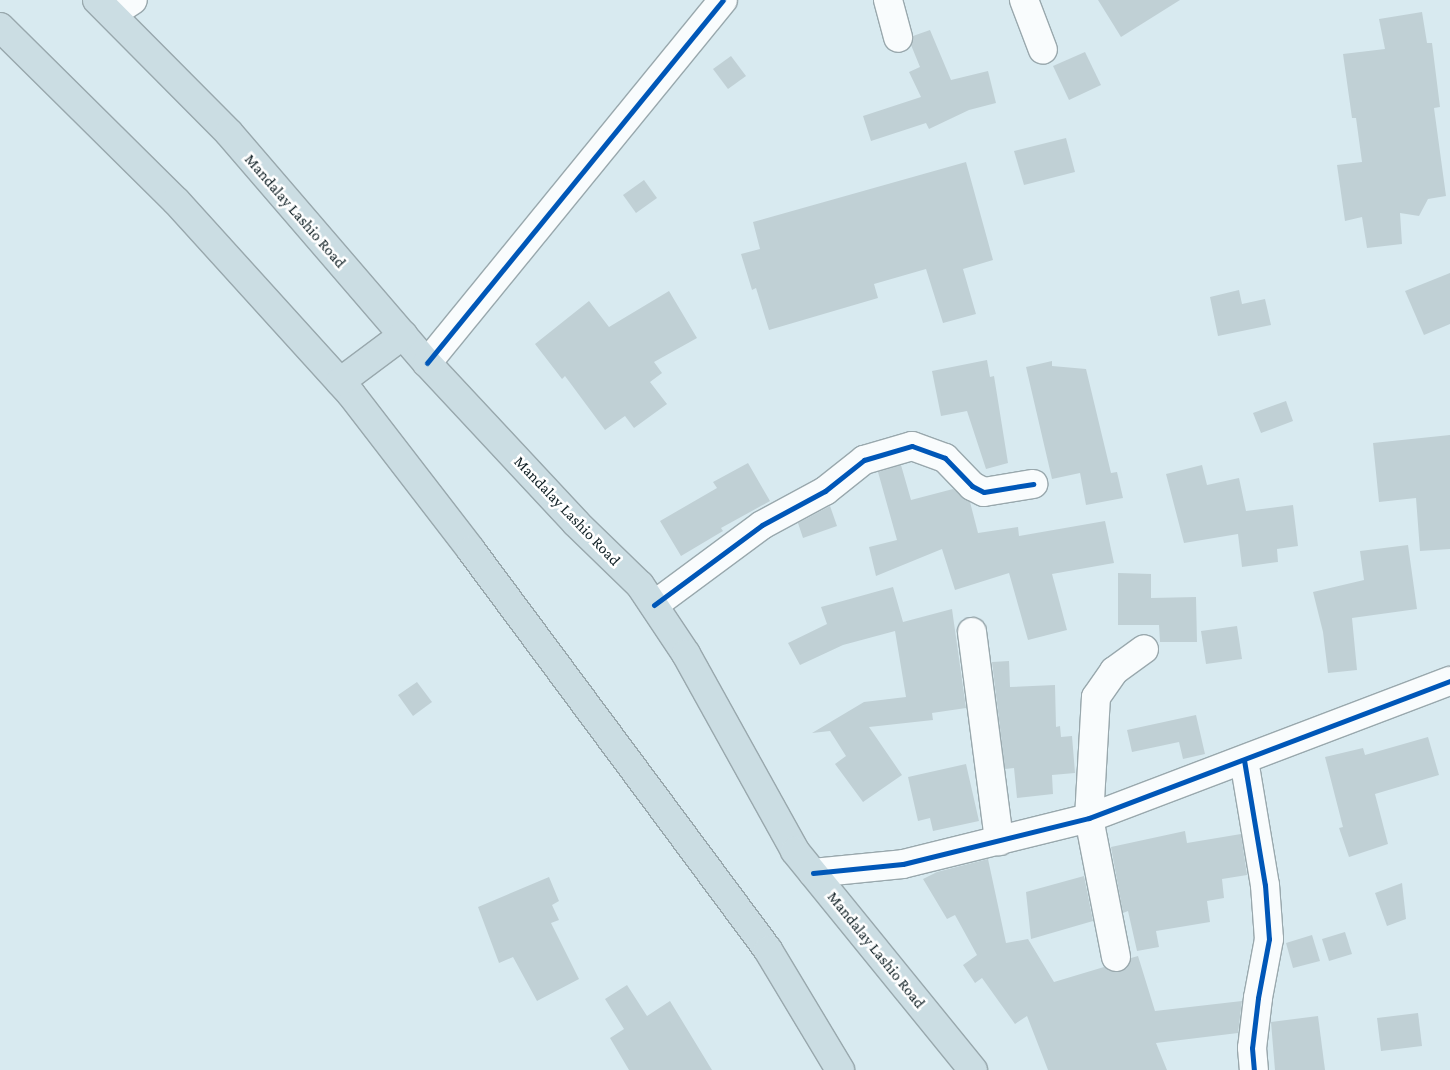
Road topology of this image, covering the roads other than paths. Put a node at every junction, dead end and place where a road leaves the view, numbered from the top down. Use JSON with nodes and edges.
{"nodes":[{"id":1,"x":723,"y":0,"type":"edge"},
{"id":2,"x":888,"y":0,"type":"edge"},
{"id":3,"x":1024,"y":0,"type":"edge"},
{"id":4,"x":114,"y":5,"type":"edge"},
{"id":5,"x":0,"y":27,"type":"edge"},
{"id":6,"x":898,"y":38,"type":"dead end"},
{"id":7,"x":1043,"y":50,"type":"dead end"},
{"id":8,"x":403,"y":335,"type":"junction"},
{"id":9,"x":427,"y":363,"type":"junction"},
{"id":10,"x":340,"y":382,"type":"junction"},
{"id":11,"x":1033,"y":484,"type":"dead end"},
{"id":12,"x":654,"y":605,"type":"junction"},
{"id":13,"x":972,"y":632,"type":"dead end"},
{"id":14,"x":1144,"y":649,"type":"dead end"},
{"id":15,"x":1450,"y":681,"type":"edge"},
{"id":16,"x":1244,"y":760,"type":"junction"},
{"id":17,"x":1089,"y":818,"type":"junction"},
{"id":18,"x":999,"y":841,"type":"junction"},
{"id":19,"x":813,"y":873,"type":"junction"},
{"id":20,"x":1116,"y":956,"type":"dead end"},
{"id":21,"x":840,"y":1070,"type":"edge"},
{"id":22,"x":972,"y":1070,"type":"edge"},
{"id":23,"x":1254,"y":1070,"type":"edge"}],
"edges":[{"from":1,"to":9,"type":"street"},
{"from":2,"to":6,"type":"street"},
{"from":3,"to":7,"type":"street"},
{"from":4,"to":8,"type":"highway","name":"Mandalay Lashio Road"},
{"from":5,"to":10,"type":"highway"},
{"from":8,"to":9,"type":"highway","name":"Mandalay Lashio Road"},
{"from":8,"to":10,"type":"highway"},
{"from":9,"to":12,"type":"highway","name":"Mandalay Lashio Road"},
{"from":10,"to":21,"type":"highway"},
{"from":11,"to":12,"type":"street"},
{"from":12,"to":19,"type":"highway","name":"Mandalay Lashio Road"},
{"from":13,"to":18,"type":"street"},
{"from":14,"to":17,"type":"street"},
{"from":15,"to":16,"type":"street"},
{"from":16,"to":17,"type":"street"},
{"from":16,"to":23,"type":"street"},
{"from":17,"to":18,"type":"street"},
{"from":17,"to":20,"type":"street"},
{"from":18,"to":19,"type":"street"},
{"from":19,"to":22,"type":"highway","name":"Mandalay Lashio Road"}]}
